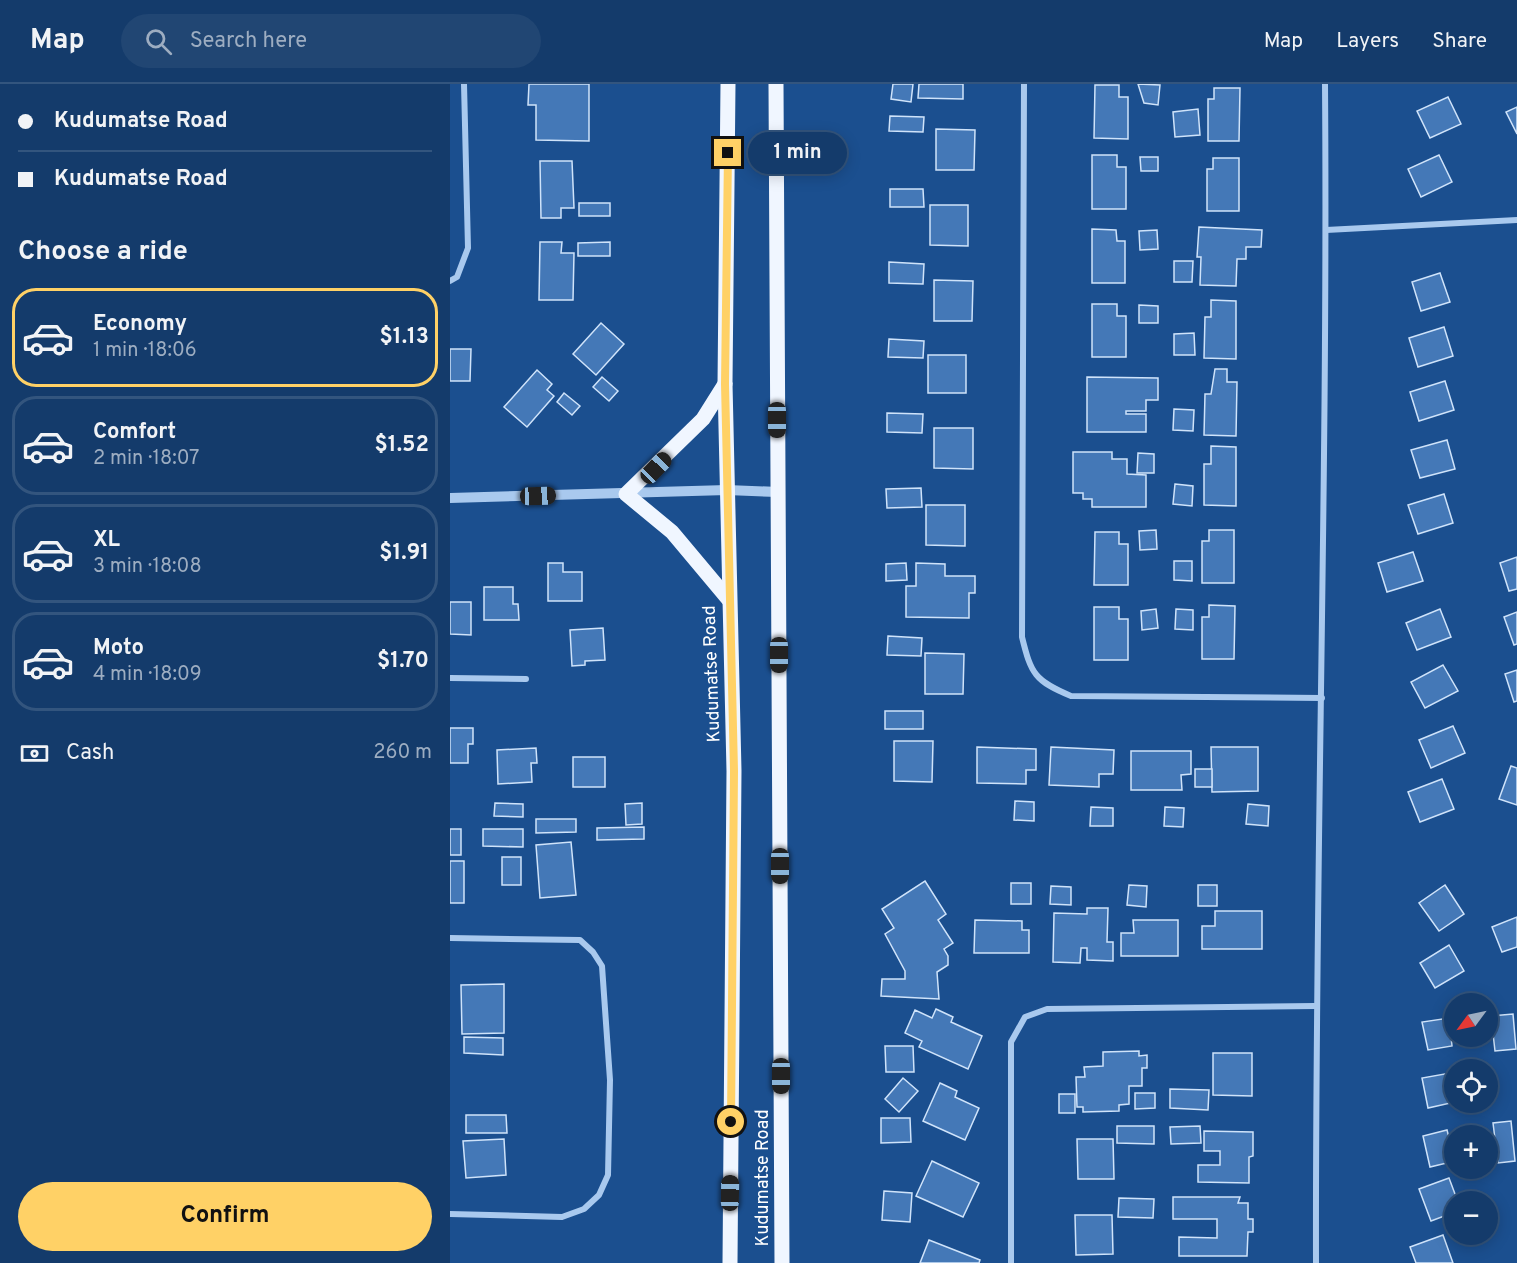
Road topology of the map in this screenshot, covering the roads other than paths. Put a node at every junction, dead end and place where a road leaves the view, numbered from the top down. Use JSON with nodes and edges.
{"nodes":[{"id":1,"x":464,"y":84,"type":"edge"},
{"id":2,"x":728,"y":84,"type":"edge"},
{"id":3,"x":776,"y":84,"type":"edge"},
{"id":4,"x":1024,"y":84,"type":"edge"},
{"id":5,"x":1325,"y":84,"type":"edge"},
{"id":6,"x":1517,"y":220,"type":"edge"},
{"id":7,"x":1326,"y":230,"type":"junction"},
{"id":8,"x":450,"y":281,"type":"edge"},
{"id":9,"x":725,"y":384,"type":"junction"},
{"id":10,"x":727,"y":490,"type":"junction"},
{"id":11,"x":778,"y":492,"type":"junction"},
{"id":12,"x":626,"y":494,"type":"junction"},
{"id":13,"x":450,"y":498,"type":"edge"},
{"id":14,"x":729,"y":600,"type":"junction"},
{"id":15,"x":450,"y":678,"type":"edge"},
{"id":16,"x":526,"y":679,"type":"dead end"},
{"id":17,"x":1322,"y":698,"type":"junction"},
{"id":18,"x":450,"y":938,"type":"edge"},
{"id":19,"x":1315,"y":1006,"type":"junction"},
{"id":20,"x":450,"y":1214,"type":"edge"},
{"id":21,"x":729,"y":1263,"type":"edge"},
{"id":22,"x":782,"y":1263,"type":"edge"},
{"id":23,"x":1011,"y":1263,"type":"edge"},
{"id":24,"x":1316,"y":1263,"type":"edge"}],
"edges":[{"from":1,"to":8,"type":"street"},
{"from":2,"to":9,"type":"main road","name":"Kudumatse Road"},
{"from":3,"to":11,"type":"main road","name":"Kudumatse Road"},
{"from":4,"to":17,"type":"street"},
{"from":5,"to":7,"type":"street"},
{"from":6,"to":7,"type":"street"},
{"from":7,"to":17,"type":"street"},
{"from":9,"to":10,"type":"main road","name":"Kudumatse Road"},
{"from":9,"to":12,"type":"main road"},
{"from":10,"to":11,"type":"street"},
{"from":10,"to":12,"type":"street"},
{"from":10,"to":14,"type":"main road","name":"Kudumatse Road"},
{"from":11,"to":22,"type":"main road","name":"Kudumatse Road"},
{"from":12,"to":13,"type":"street"},
{"from":12,"to":14,"type":"main road"},
{"from":14,"to":21,"type":"main road","name":"Kudumatse Road"},
{"from":15,"to":16,"type":"street"},
{"from":17,"to":19,"type":"street"},
{"from":18,"to":20,"type":"street"},
{"from":19,"to":23,"type":"street"},
{"from":19,"to":24,"type":"street"}]}
